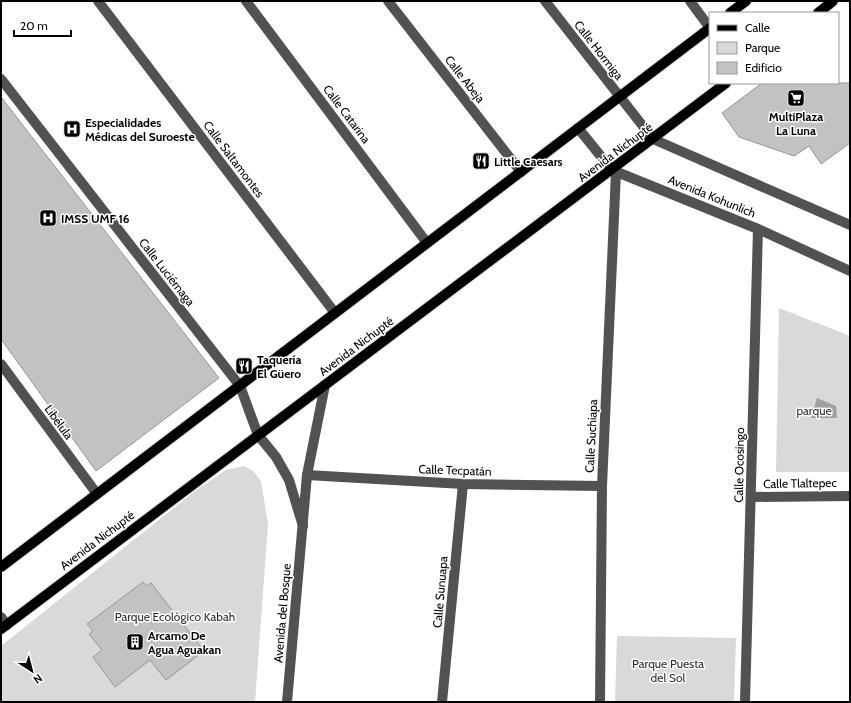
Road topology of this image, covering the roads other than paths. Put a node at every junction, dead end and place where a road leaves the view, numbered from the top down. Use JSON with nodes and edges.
{"nodes":[{"id":1,"x":98,"y":1,"type":"edge"},
{"id":2,"x":246,"y":1,"type":"edge"},
{"id":3,"x":388,"y":1,"type":"edge"},
{"id":4,"x":545,"y":1,"type":"edge"},
{"id":5,"x":690,"y":1,"type":"edge"},
{"id":6,"x":746,"y":1,"type":"edge"},
{"id":7,"x":833,"y":1,"type":"edge"},
{"id":8,"x":731,"y":12,"type":"edge"},
{"id":9,"x":819,"y":12,"type":"edge"},
{"id":10,"x":709,"y":27,"type":"edge"},
{"id":11,"x":709,"y":29,"type":"edge"},
{"id":12,"x":1,"y":79,"type":"edge"},
{"id":13,"x":725,"y":84,"type":"edge"},
{"id":14,"x":619,"y":97,"type":"junction"},
{"id":15,"x":578,"y":128,"type":"junction"},
{"id":16,"x":653,"y":139,"type":"junction"},
{"id":17,"x":614,"y":171,"type":"junction"},
{"id":18,"x":521,"y":172,"type":"junction"},
{"id":19,"x":850,"y":225,"type":"edge"},
{"id":20,"x":758,"y":229,"type":"junction"},
{"id":21,"x":427,"y":243,"type":"junction"},
{"id":22,"x":850,"y":271,"type":"edge"},
{"id":23,"x":335,"y":313,"type":"junction"},
{"id":24,"x":1,"y":364,"type":"edge"},
{"id":25,"x":325,"y":385,"type":"junction"},
{"id":26,"x":240,"y":386,"type":"junction"},
{"id":27,"x":258,"y":435,"type":"junction"},
{"id":28,"x":308,"y":475,"type":"junction"},
{"id":29,"x":463,"y":484,"type":"junction"},
{"id":30,"x":602,"y":486,"type":"junction"},
{"id":31,"x":97,"y":494,"type":"junction"},
{"id":32,"x":850,"y":496,"type":"edge"},
{"id":33,"x":751,"y":497,"type":"junction"},
{"id":34,"x":303,"y":526,"type":"junction"},
{"id":35,"x":1,"y":567,"type":"edge"},
{"id":36,"x":3,"y":624,"type":"edge"},
{"id":37,"x":287,"y":702,"type":"edge"},
{"id":38,"x":442,"y":702,"type":"edge"},
{"id":39,"x":600,"y":702,"type":"edge"},
{"id":40,"x":745,"y":702,"type":"edge"}],
"edges":[{"from":1,"to":23,"type":"street","name":"Calle Saltamontes"},
{"from":2,"to":21,"type":"street","name":"Calle Catarina"},
{"from":3,"to":18,"type":"street","name":"Calle Abeja"},
{"from":4,"to":14,"type":"street","name":"Calle Hormiga"},
{"from":5,"to":10,"type":"street"},
{"from":6,"to":8,"type":"main road"},
{"from":7,"to":9,"type":"main road"},
{"from":11,"to":14,"type":"main road"},
{"from":12,"to":26,"type":"street","name":"Calle Luciérnaga"},
{"from":13,"to":16,"type":"main road","name":"Avenida Nichupté"},
{"from":14,"to":15,"type":"main road"},
{"from":14,"to":16,"type":"street"},
{"from":15,"to":17,"type":"street","name":"Avenida Kohunlich"},
{"from":15,"to":18,"type":"main road"},
{"from":16,"to":17,"type":"main road","name":"Avenida Nichupté"},
{"from":16,"to":19,"type":"street"},
{"from":17,"to":20,"type":"street","name":"Avenida Kohunlich"},
{"from":17,"to":25,"type":"main road","name":"Avenida Nichupté"},
{"from":17,"to":30,"type":"street","name":"Calle Suchiapa"},
{"from":18,"to":21,"type":"main road"},
{"from":20,"to":22,"type":"street","name":"Avenida Kohunlich"},
{"from":20,"to":33,"type":"street","name":"Calle Ocosingo"},
{"from":21,"to":23,"type":"main road"},
{"from":23,"to":26,"type":"main road"},
{"from":24,"to":31,"type":"street","name":"Libélula"},
{"from":25,"to":27,"type":"main road","name":"Avenida Nichupté"},
{"from":25,"to":28,"type":"street","name":"Avenida del Bosque"},
{"from":26,"to":27,"type":"street","name":"Avenida del Bosque"},
{"from":26,"to":31,"type":"main road"},
{"from":27,"to":34,"type":"street","name":"Avenida del Bosque"},
{"from":27,"to":36,"type":"main road","name":"Avenida Nichupté"},
{"from":28,"to":29,"type":"street","name":"Calle Tecpatán"},
{"from":28,"to":34,"type":"street","name":"Avenida del Bosque"},
{"from":29,"to":30,"type":"street","name":"Calle Tecpatán"},
{"from":29,"to":38,"type":"street","name":"Calle Sunuapa"},
{"from":30,"to":39,"type":"street","name":"Calle Suchiapa"},
{"from":31,"to":35,"type":"main road"},
{"from":32,"to":33,"type":"street","name":"Calle Tlaltepec"},
{"from":33,"to":40,"type":"street","name":"Calle Ocosingo"},
{"from":34,"to":37,"type":"street","name":"Avenida del Bosque"}]}
